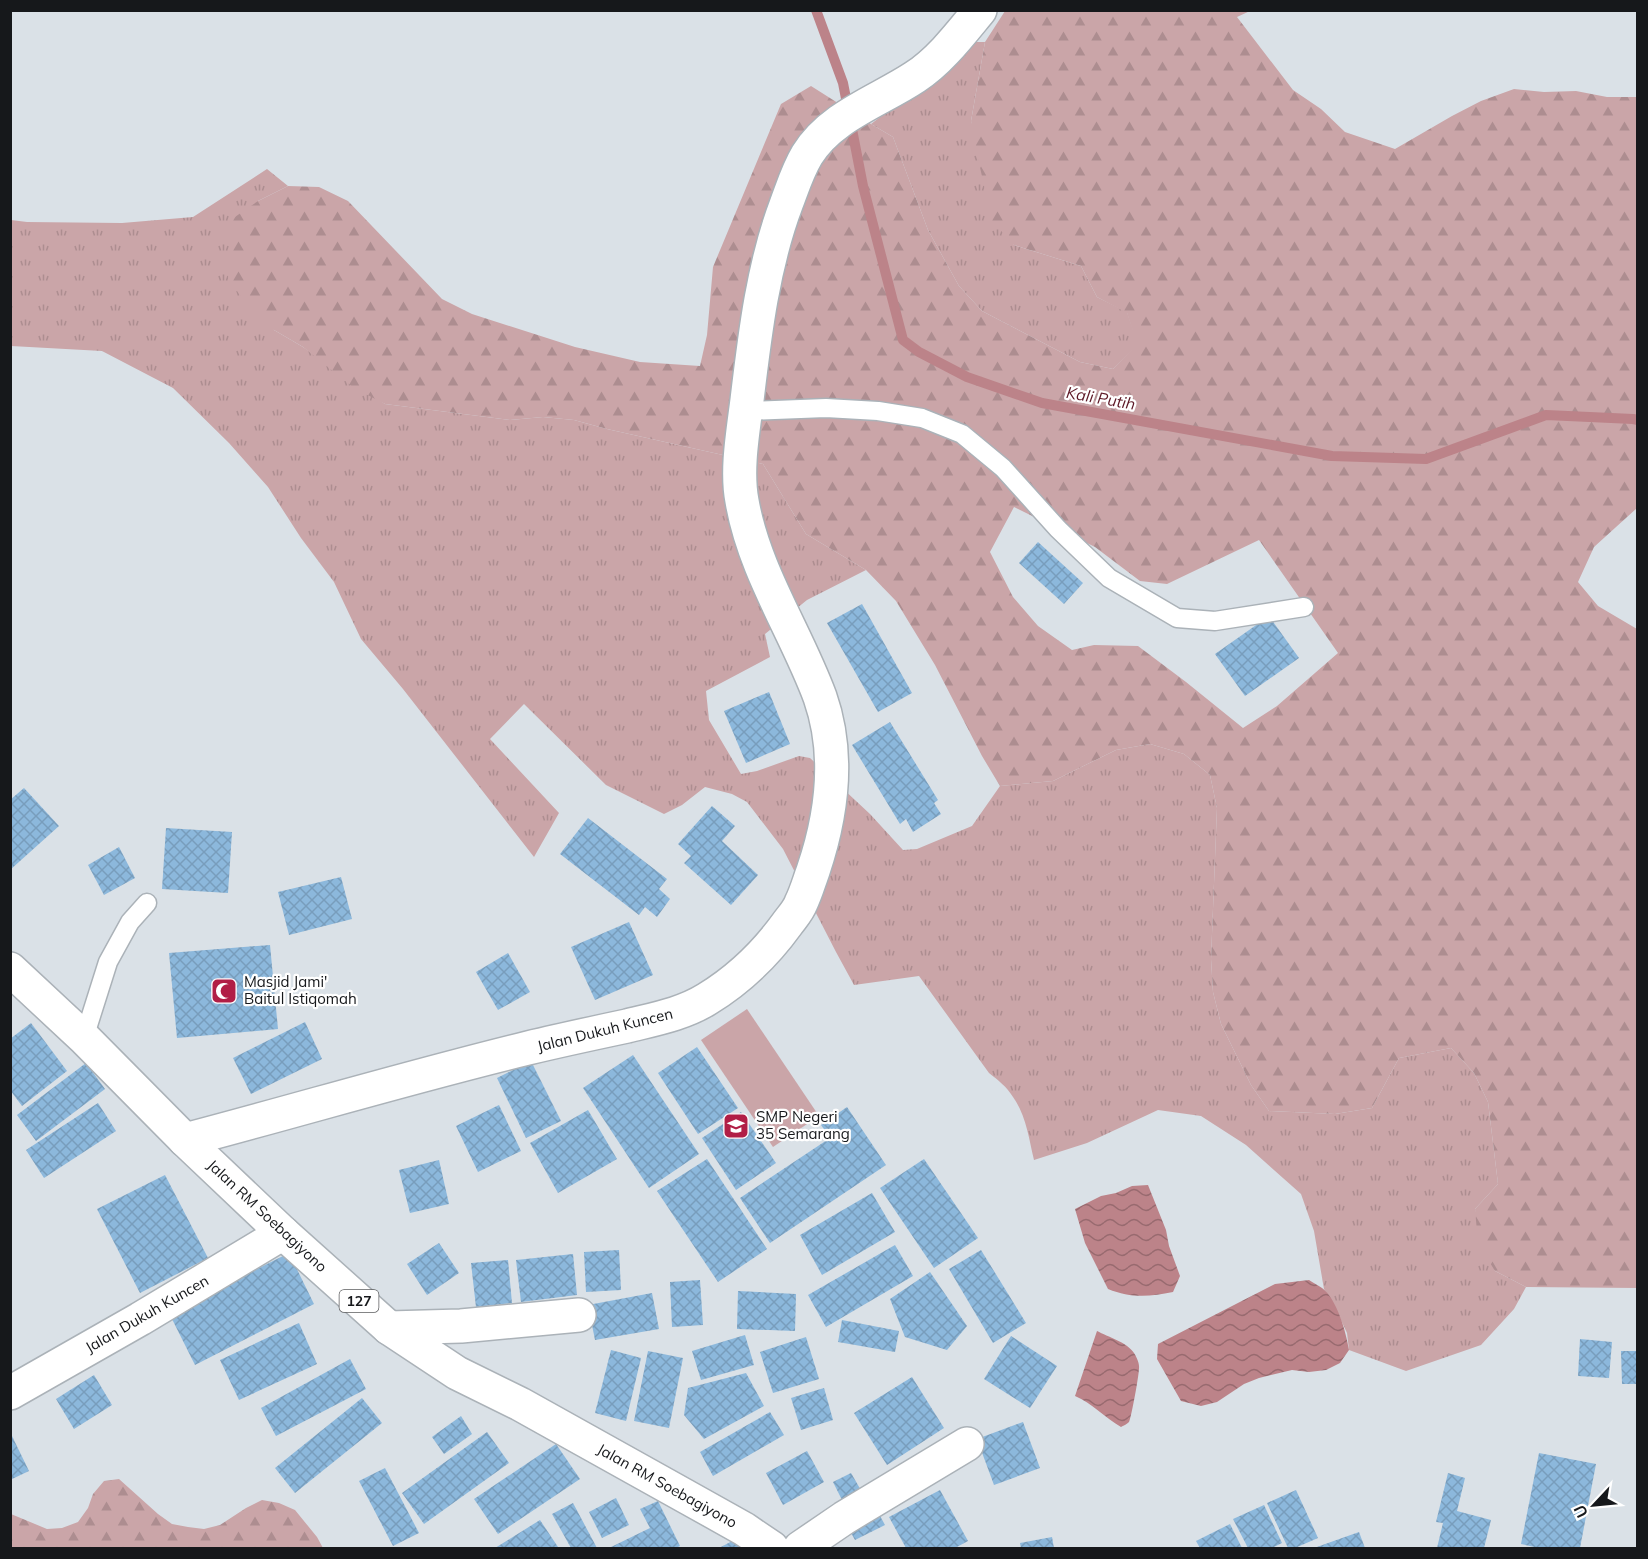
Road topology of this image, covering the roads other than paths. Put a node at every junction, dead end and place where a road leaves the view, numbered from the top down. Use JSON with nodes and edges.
{"nodes":[{"id":1,"x":980,"y":10,"type":"edge"},
{"id":2,"x":746,"y":411,"type":"junction"},
{"id":3,"x":1305,"y":607,"type":"dead end"},
{"id":4,"x":147,"y":903,"type":"dead end"},
{"id":5,"x":10,"y":969,"type":"edge"},
{"id":6,"x":84,"y":1038,"type":"junction"},
{"id":7,"x":185,"y":1140,"type":"junction"},
{"id":8,"x":283,"y":1233,"type":"junction"},
{"id":9,"x":579,"y":1315,"type":"dead end"},
{"id":10,"x":389,"y":1328,"type":"junction"},
{"id":11,"x":10,"y":1393,"type":"edge"},
{"id":12,"x":967,"y":1444,"type":"dead end"},
{"id":13,"x":772,"y":1548,"type":"edge"},
{"id":14,"x":800,"y":1548,"type":"edge"}],
"edges":[{"from":1,"to":2,"type":"street","name":"Jalan Dukuh Kuncen"},
{"from":2,"to":3,"type":"lane"},
{"from":2,"to":7,"type":"street","name":"Jalan Dukuh Kuncen"},
{"from":4,"to":6,"type":"lane"},
{"from":5,"to":6,"type":"street","name":"Jalan RM Soebagiyono","number":"127"},
{"from":6,"to":7,"type":"street","name":"Jalan RM Soebagiyono","number":"127"},
{"from":7,"to":8,"type":"street","name":"Jalan RM Soebagiyono","number":"127"},
{"from":8,"to":10,"type":"street","name":"Jalan RM Soebagiyono","number":"127"},
{"from":8,"to":11,"type":"street","name":"Jalan Dukuh Kuncen"},
{"from":9,"to":10,"type":"street"},
{"from":10,"to":13,"type":"street","name":"Jalan RM Soebagiyono","number":"127"},
{"from":12,"to":14,"type":"street"}]}
